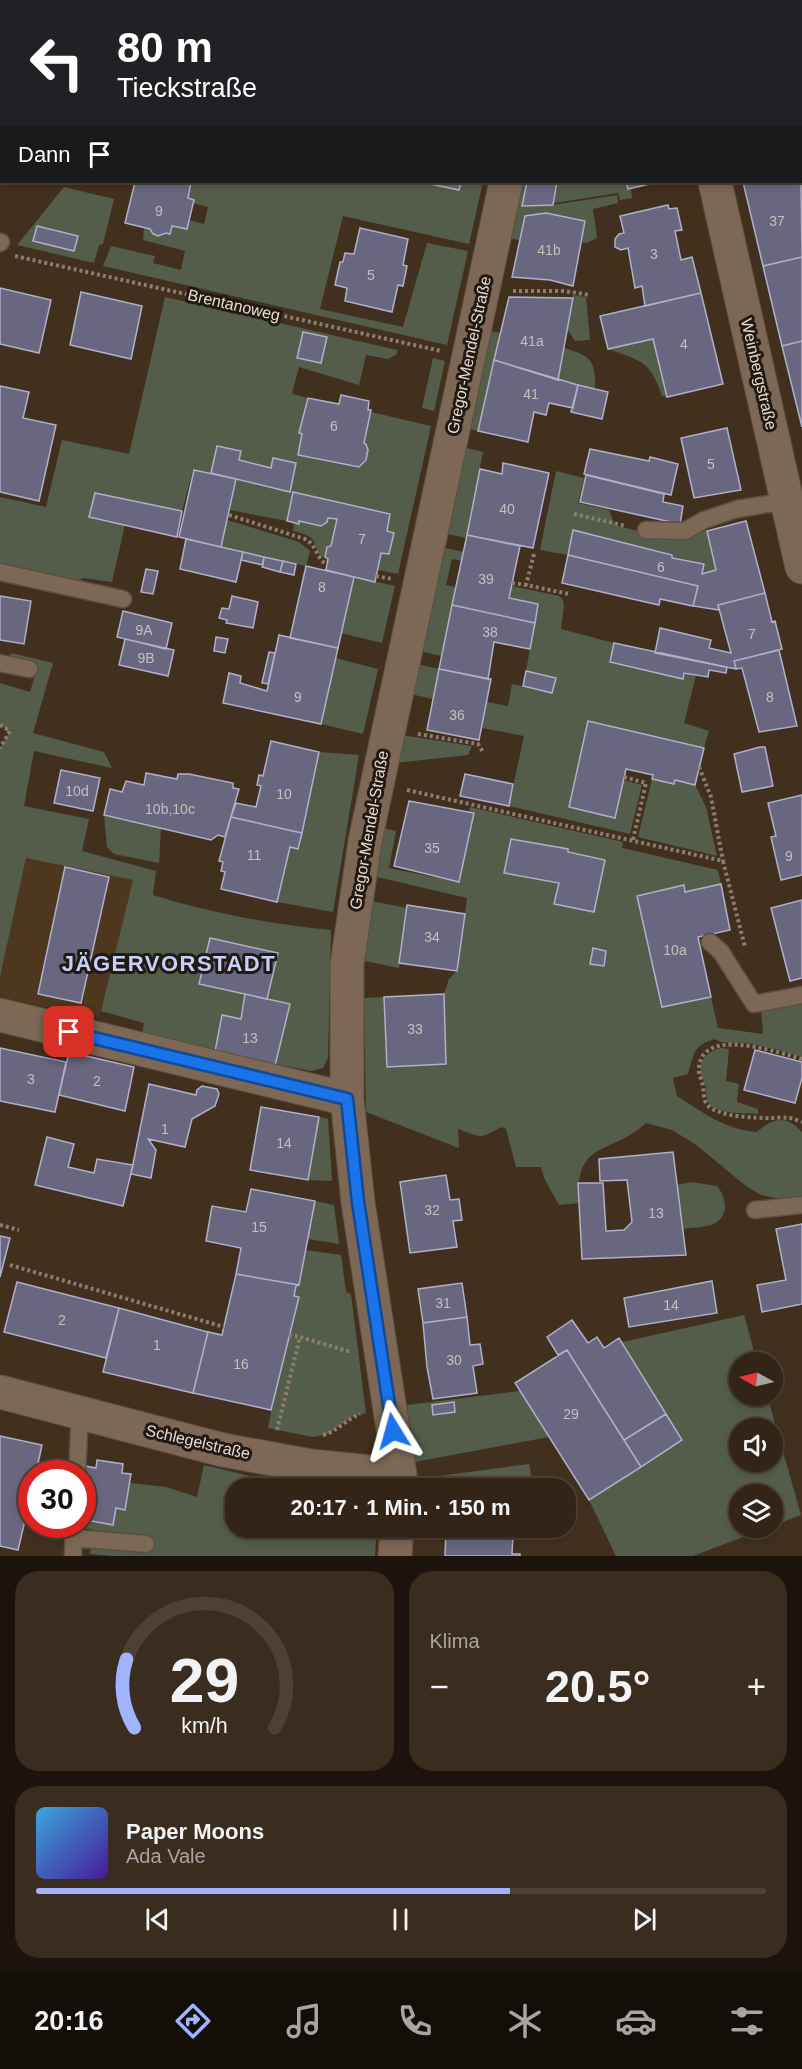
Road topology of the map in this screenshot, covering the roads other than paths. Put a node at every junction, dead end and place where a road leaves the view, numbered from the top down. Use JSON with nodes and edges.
{"nodes":[{"id":1,"x":506,"y":183,"type":"edge"},
{"id":2,"x":715,"y":183,"type":"edge"},
{"id":3,"x":787,"y":501,"type":"junction"},
{"id":4,"x":645,"y":530,"type":"road end"},
{"id":5,"x":802,"y":567,"type":"edge"},
{"id":6,"x":0,"y":572,"type":"edge"},
{"id":7,"x":123,"y":599,"type":"dead end"},
{"id":8,"x":0,"y":663,"type":"edge"},
{"id":9,"x":29,"y":669,"type":"dead end"},
{"id":10,"x":710,"y":942,"type":"dead end"},
{"id":11,"x":802,"y":995,"type":"edge"},
{"id":12,"x":0,"y":1015,"type":"edge"},
{"id":13,"x":347,"y":1099,"type":"junction"},
{"id":14,"x":802,"y":1204,"type":"edge"},
{"id":15,"x":755,"y":1210,"type":"dead end"},
{"id":16,"x":0,"y":1392,"type":"edge"},
{"id":17,"x":80,"y":1413,"type":"junction"},
{"id":18,"x":78,"y":1460,"type":"edge"},
{"id":19,"x":378,"y":1478,"type":"edge"},
{"id":20,"x":399,"y":1478,"type":"edge"},
{"id":21,"x":96,"y":1535,"type":"edge"},
{"id":22,"x":74,"y":1538,"type":"edge"},
{"id":23,"x":396,"y":1538,"type":"edge"},
{"id":24,"x":146,"y":1544,"type":"dead end"},
{"id":25,"x":73,"y":1556,"type":"edge"},
{"id":26,"x":395,"y":1556,"type":"edge"}],
"edges":[{"from":1,"to":13,"type":"street","name":"Gregor-Mendel-Straße"},
{"from":2,"to":3,"type":"street","name":"Weinbergstraße"},
{"from":3,"to":4,"type":"lane"},
{"from":3,"to":5,"type":"street","name":"Weinbergstraße"},
{"from":6,"to":7,"type":"lane"},
{"from":8,"to":9,"type":"lane"},
{"from":10,"to":11,"type":"lane"},
{"from":12,"to":13,"type":"street"},
{"from":13,"to":20,"type":"street","name":"Gregor-Mendel-Straße"},
{"from":14,"to":15,"type":"lane"},
{"from":16,"to":17,"type":"street","name":"Schlegelstraße"},
{"from":17,"to":18,"type":"lane"},
{"from":17,"to":19,"type":"street","name":"Schlegelstraße"},
{"from":21,"to":24,"type":"lane"},
{"from":22,"to":25,"type":"lane"},
{"from":23,"to":26,"type":"street"}]}
